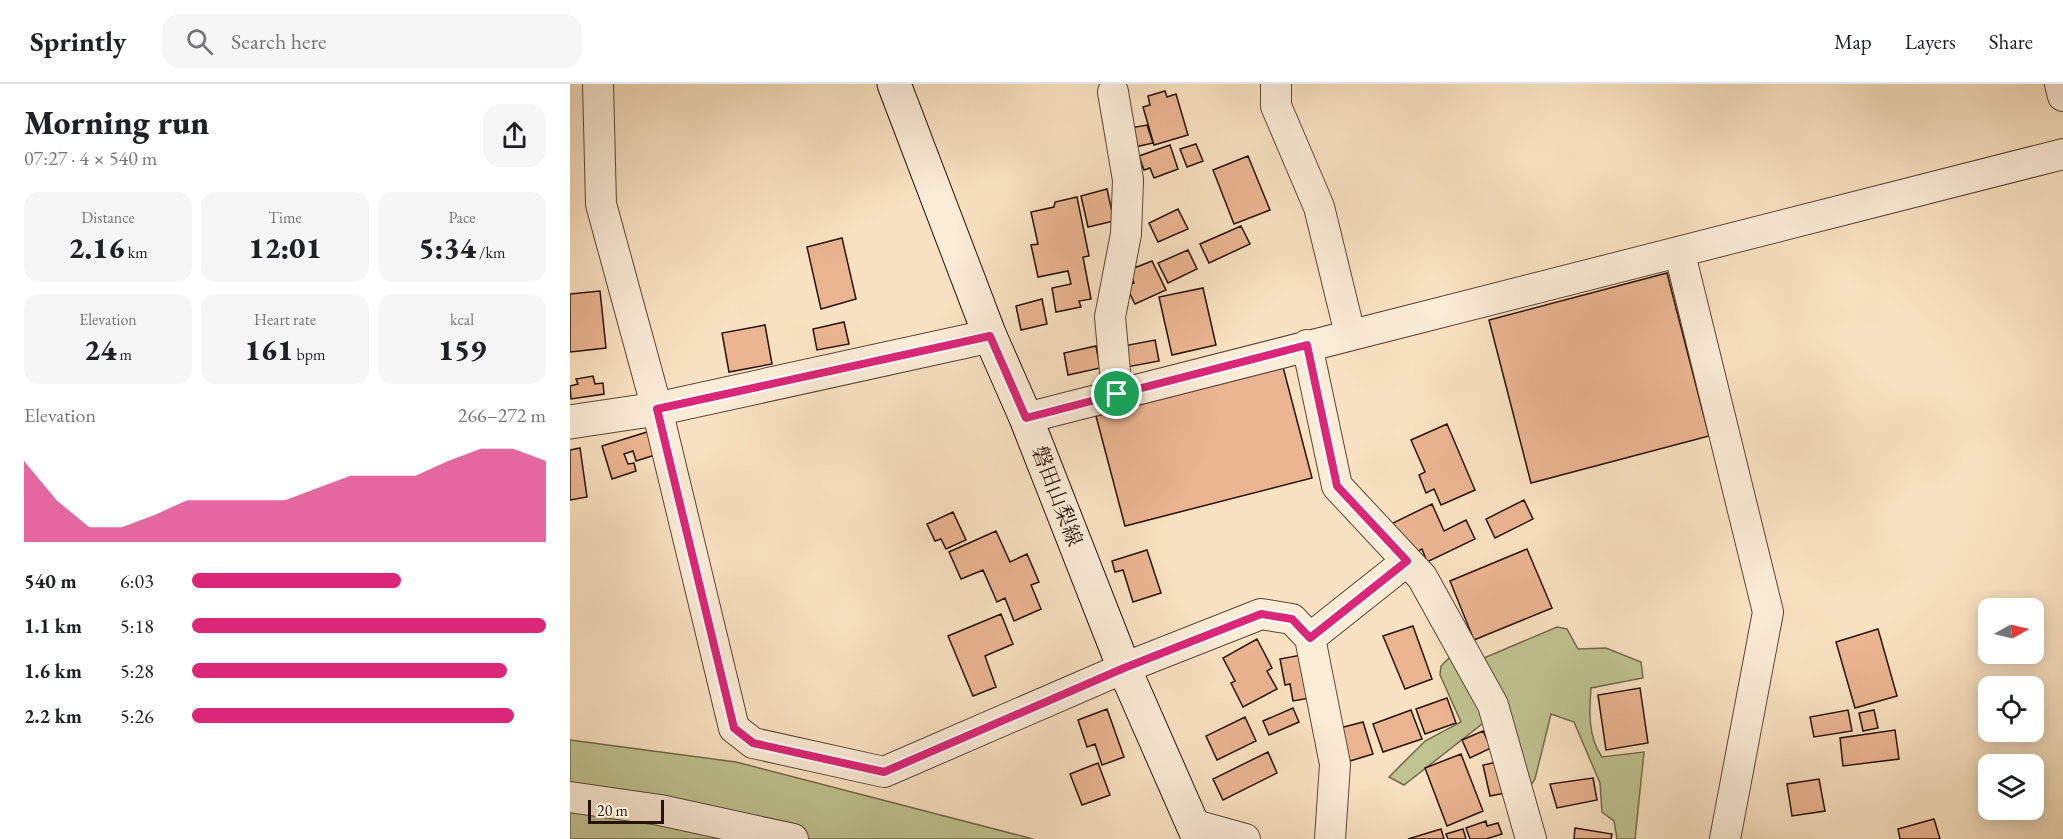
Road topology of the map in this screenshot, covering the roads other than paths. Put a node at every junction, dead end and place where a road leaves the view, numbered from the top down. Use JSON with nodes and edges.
{"nodes":[{"id":1,"x":598,"y":84,"type":"edge"},
{"id":2,"x":894,"y":84,"type":"edge"},
{"id":3,"x":1276,"y":84,"type":"edge"},
{"id":4,"x":2060,"y":84,"type":"edge"},
{"id":5,"x":1113,"y":92,"type":"dead end"},
{"id":6,"x":2063,"y":96,"type":"edge"},
{"id":7,"x":2063,"y":154,"type":"edge"},
{"id":8,"x":1680,"y":254,"type":"junction"},
{"id":9,"x":1350,"y":334,"type":"junction"},
{"id":10,"x":990,"y":336,"type":"junction"},
{"id":11,"x":1307,"y":345,"type":"junction"},
{"id":12,"x":1117,"y":394,"type":"junction"},
{"id":13,"x":657,"y":409,"type":"junction"},
{"id":14,"x":1026,"y":418,"type":"junction"},
{"id":15,"x":570,"y":422,"type":"edge"},
{"id":16,"x":1407,"y":561,"type":"junction"},
{"id":17,"x":1310,"y":638,"type":"junction"},
{"id":18,"x":1124,"y":668,"type":"junction"},
{"id":19,"x":570,"y":797,"type":"edge"},
{"id":20,"x":1195,"y":831,"type":"edge"},
{"id":21,"x":793,"y":839,"type":"edge"},
{"id":22,"x":1245,"y":839,"type":"edge"},
{"id":23,"x":1330,"y":839,"type":"edge"},
{"id":24,"x":1531,"y":839,"type":"edge"},
{"id":25,"x":1725,"y":839,"type":"edge"}],
"edges":[{"from":1,"to":13,"type":"street"},
{"from":2,"to":10,"type":"main road","name":"磐田山梨線"},
{"from":3,"to":9,"type":"street"},
{"from":4,"to":6,"type":"street"},
{"from":5,"to":12,"type":"street"},
{"from":7,"to":8,"type":"street"},
{"from":8,"to":9,"type":"street"},
{"from":8,"to":25,"type":"street"},
{"from":9,"to":11,"type":"street"},
{"from":10,"to":13,"type":"main road"},
{"from":10,"to":14,"type":"main road","name":"磐田山梨線"},
{"from":11,"to":12,"type":"street"},
{"from":11,"to":16,"type":"street"},
{"from":12,"to":14,"type":"street"},
{"from":13,"to":15,"type":"main road"},
{"from":13,"to":18,"type":"street"},
{"from":14,"to":18,"type":"main road","name":"磐田山梨線"},
{"from":16,"to":17,"type":"street"},
{"from":16,"to":24,"type":"street"},
{"from":17,"to":18,"type":"street"},
{"from":17,"to":23,"type":"street"},
{"from":18,"to":20,"type":"main road","name":"磐田山梨線"},
{"from":19,"to":21,"type":"street"},
{"from":20,"to":22,"type":"street"}]}
